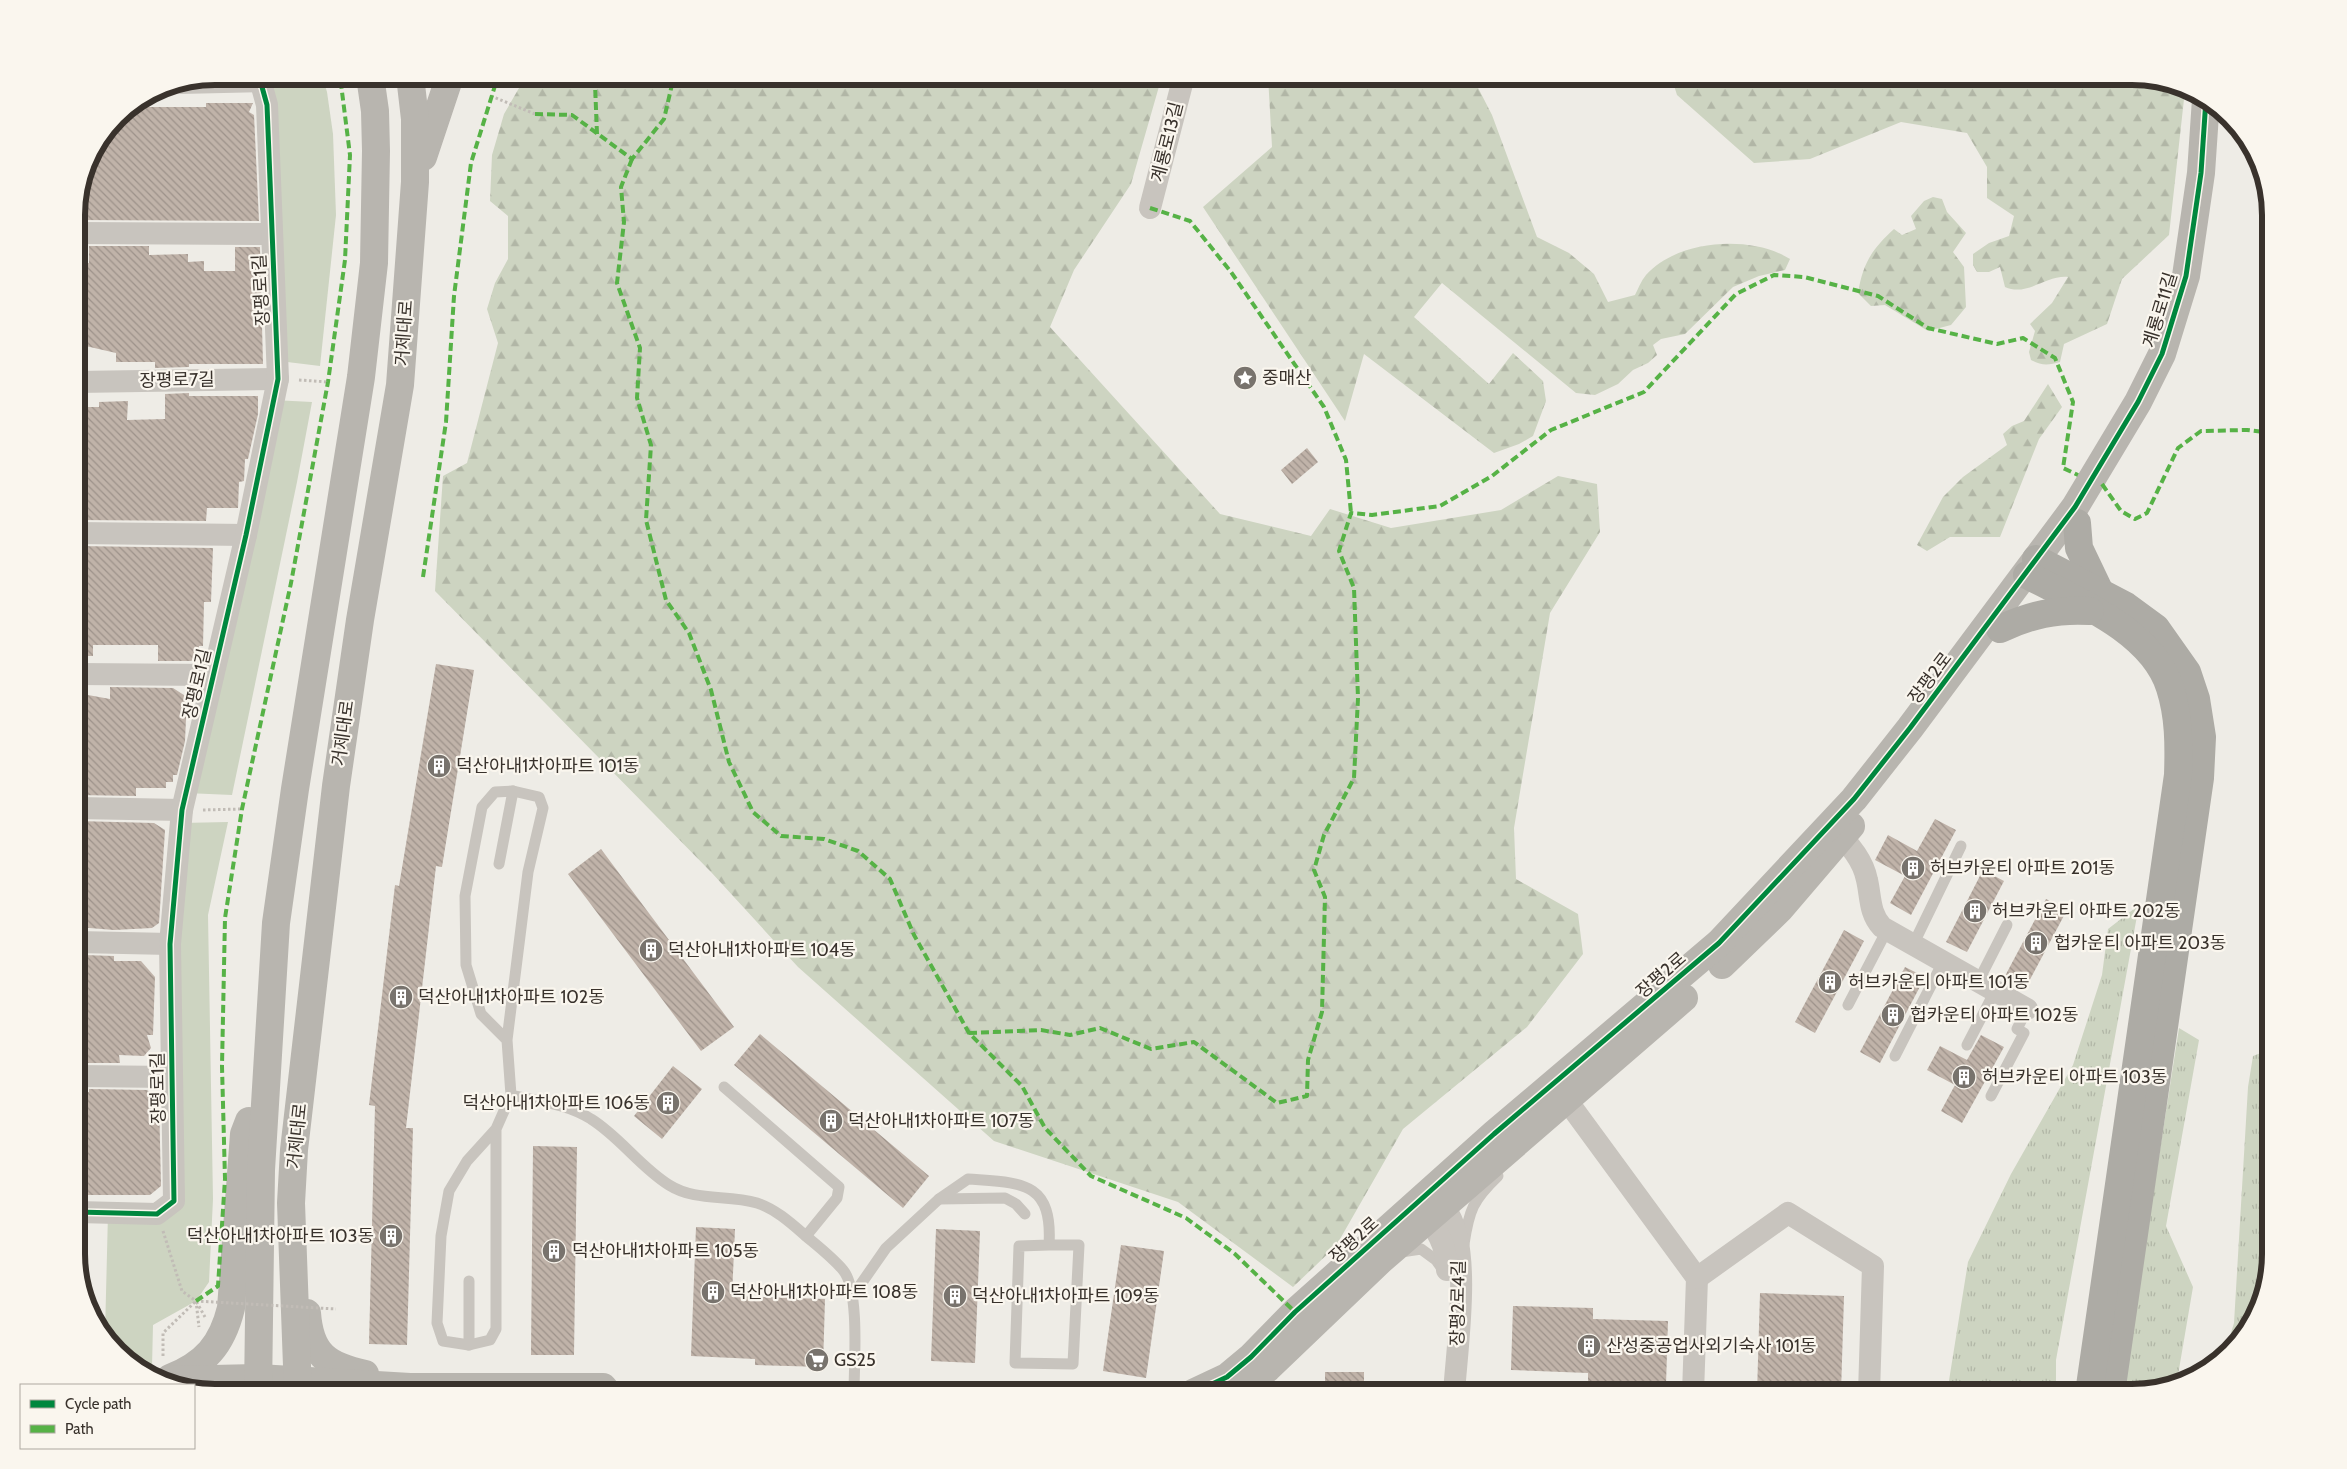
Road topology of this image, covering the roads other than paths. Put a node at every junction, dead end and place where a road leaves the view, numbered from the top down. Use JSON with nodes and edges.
{"nodes":[{"id":1,"x":262,"y":85,"type":"edge"},
{"id":2,"x":371,"y":85,"type":"edge"},
{"id":3,"x":411,"y":85,"type":"edge"},
{"id":4,"x":447,"y":85,"type":"edge"},
{"id":5,"x":1182,"y":85,"type":"edge"},
{"id":6,"x":2205,"y":108,"type":"edge"},
{"id":7,"x":2218,"y":117,"type":"edge"},
{"id":8,"x":415,"y":182,"type":"junction"},
{"id":9,"x":1150,"y":208,"type":"dead end"},
{"id":10,"x":85,"y":233,"type":"edge"},
{"id":11,"x":272,"y":234,"type":"junction"},
{"id":12,"x":278,"y":379,"type":"junction"},
{"id":13,"x":85,"y":382,"type":"edge"},
{"id":14,"x":2079,"y":514,"type":"junction"},
{"id":15,"x":85,"y":533,"type":"edge"},
{"id":16,"x":246,"y":534,"type":"junction"},
{"id":17,"x":2036,"y":569,"type":"junction"},
{"id":18,"x":2097,"y":601,"type":"junction"},
{"id":19,"x":2000,"y":629,"type":"junction"},
{"id":20,"x":85,"y":674,"type":"edge"},
{"id":21,"x":213,"y":675,"type":"junction"},
{"id":22,"x":513,"y":791,"type":"junction"},
{"id":23,"x":85,"y":808,"type":"edge"},
{"id":24,"x":182,"y":810,"type":"junction"},
{"id":25,"x":1836,"y":831,"type":"junction"},
{"id":26,"x":1960,"y":846,"type":"dead end"},
{"id":27,"x":499,"y":864,"type":"dead end"},
{"id":28,"x":2007,"y":925,"type":"dead end"},
{"id":29,"x":1887,"y":930,"type":"junction"},
{"id":30,"x":85,"y":942,"type":"edge"},
{"id":31,"x":170,"y":944,"type":"junction"},
{"id":32,"x":1913,"y":945,"type":"junction"},
{"id":33,"x":1943,"y":962,"type":"junction"},
{"id":34,"x":1987,"y":986,"type":"junction"},
{"id":35,"x":1848,"y":1005,"type":"dead end"},
{"id":36,"x":2027,"y":1009,"type":"joint"},
{"id":37,"x":507,"y":1040,"type":"junction"},
{"id":38,"x":1967,"y":1045,"type":"dead end"},
{"id":39,"x":1896,"y":1056,"type":"dead end"},
{"id":40,"x":85,"y":1076,"type":"edge"},
{"id":41,"x":171,"y":1077,"type":"junction"},
{"id":42,"x":724,"y":1087,"type":"dead end"},
{"id":43,"x":1560,"y":1092,"type":"junction"},
{"id":44,"x":511,"y":1095,"type":"junction"},
{"id":45,"x":1991,"y":1096,"type":"dead end"},
{"id":46,"x":265,"y":1100,"type":"junction"},
{"id":47,"x":496,"y":1129,"type":"junction"},
{"id":48,"x":1516,"y":1143,"type":"junction"},
{"id":49,"x":939,"y":1199,"type":"junction"},
{"id":50,"x":291,"y":1202,"type":"junction"},
{"id":51,"x":1429,"y":1205,"type":"junction"},
{"id":52,"x":85,"y":1212,"type":"edge"},
{"id":53,"x":1025,"y":1214,"type":"dead end"},
{"id":54,"x":806,"y":1236,"type":"junction"},
{"id":55,"x":1049,"y":1245,"type":"junction"},
{"id":56,"x":1380,"y":1260,"type":"junction"},
{"id":57,"x":1454,"y":1274,"type":"junction"},
{"id":58,"x":1697,"y":1278,"type":"junction"},
{"id":59,"x":469,"y":1281,"type":"dead end"},
{"id":60,"x":854,"y":1294,"type":"junction"},
{"id":61,"x":469,"y":1345,"type":"junction"},
{"id":62,"x":166,"y":1373,"type":"edge"},
{"id":63,"x":244,"y":1384,"type":"edge"},
{"id":64,"x":258,"y":1384,"type":"edge"},
{"id":65,"x":298,"y":1384,"type":"edge"},
{"id":66,"x":400,"y":1384,"type":"edge"},
{"id":67,"x":854,"y":1384,"type":"edge"},
{"id":68,"x":1212,"y":1384,"type":"edge"},
{"id":69,"x":1241,"y":1384,"type":"edge"},
{"id":70,"x":1243,"y":1384,"type":"edge"},
{"id":71,"x":1244,"y":1384,"type":"edge"},
{"id":72,"x":1441,"y":1384,"type":"edge"},
{"id":73,"x":1454,"y":1384,"type":"edge"},
{"id":74,"x":1693,"y":1384,"type":"edge"},
{"id":75,"x":1869,"y":1384,"type":"edge"},
{"id":76,"x":2090,"y":1384,"type":"edge"},
{"id":77,"x":2111,"y":1384,"type":"edge"}],
"edges":[{"from":1,"to":11,"type":"street","name":"장평로1길"},
{"from":2,"to":46,"type":"street","name":"거제대로"},
{"from":3,"to":8,"type":"street","name":"거제대로"},
{"from":4,"to":8,"type":"street"},
{"from":5,"to":9,"type":"street","name":"계룡로13길"},
{"from":6,"to":14,"type":"street","name":"계룡로11길"},
{"from":7,"to":14,"type":"street","name":"계룡로11길"},
{"from":8,"to":50,"type":"street","name":"거제대로"},
{"from":10,"to":11,"type":"street"},
{"from":11,"to":12,"type":"street","name":"장평로1길"},
{"from":12,"to":13,"type":"street","name":"장평로7길"},
{"from":12,"to":16,"type":"street","name":"장평로1길"},
{"from":14,"to":17,"type":"street","name":"장평2로"},
{"from":14,"to":18,"type":"highway"},
{"from":15,"to":16,"type":"street"},
{"from":16,"to":21,"type":"street","name":"장평로1길"},
{"from":17,"to":18,"type":"highway"},
{"from":17,"to":19,"type":"street","name":"장평2로"},
{"from":17,"to":25,"type":"street","name":"장평2로"},
{"from":18,"to":19,"type":"highway"},
{"from":18,"to":76,"type":"highway"},
{"from":18,"to":77,"type":"highway"},
{"from":19,"to":25,"type":"street","name":"장평2로"},
{"from":20,"to":21,"type":"street"},
{"from":21,"to":24,"type":"street","name":"장평로1길"},
{"from":22,"to":27,"type":"lane"},
{"from":22,"to":37,"type":"lane"},
{"from":22,"to":37,"type":"lane"},
{"from":23,"to":24,"type":"street"},
{"from":24,"to":31,"type":"street","name":"장평로1길"},
{"from":25,"to":29,"type":"street"},
{"from":25,"to":43,"type":"street","name":"장평2로"},
{"from":26,"to":32,"type":"lane"},
{"from":28,"to":34,"type":"lane"},
{"from":29,"to":32,"type":"street"},
{"from":29,"to":35,"type":"lane"},
{"from":30,"to":31,"type":"street"},
{"from":31,"to":41,"type":"street","name":"장평로1길"},
{"from":32,"to":33,"type":"street"},
{"from":33,"to":34,"type":"street"},
{"from":33,"to":39,"type":"lane"},
{"from":34,"to":36,"type":"street"},
{"from":34,"to":38,"type":"lane"},
{"from":36,"to":45,"type":"lane"},
{"from":37,"to":44,"type":"lane"},
{"from":40,"to":41,"type":"street"},
{"from":41,"to":52,"type":"street","name":"장평로1길"},
{"from":42,"to":54,"type":"lane"},
{"from":43,"to":48,"type":"street","name":"장평2로"},
{"from":43,"to":51,"type":"street","name":"장평2로"},
{"from":43,"to":58,"type":"street"},
{"from":44,"to":47,"type":"lane"},
{"from":44,"to":54,"type":"lane"},
{"from":46,"to":62,"type":"street"},
{"from":46,"to":64,"type":"street","name":"거제대로"},
{"from":47,"to":61,"type":"lane"},
{"from":47,"to":61,"type":"lane"},
{"from":48,"to":51,"type":"street","name":"장평2로"},
{"from":48,"to":57,"type":"lane"},
{"from":49,"to":53,"type":"lane"},
{"from":49,"to":55,"type":"lane"},
{"from":49,"to":60,"type":"lane"},
{"from":50,"to":65,"type":"street","name":"거제대로"},
{"from":50,"to":66,"type":"street"},
{"from":51,"to":56,"type":"street","name":"장평2로"},
{"from":51,"to":57,"type":"street","name":"장평2로4길"},
{"from":51,"to":70,"type":"street","name":"장평2로"},
{"from":54,"to":60,"type":"lane"},
{"from":55,"to":55,"type":"lane"},
{"from":56,"to":57,"type":"lane"},
{"from":56,"to":71,"type":"street","name":"장평2로"},
{"from":57,"to":72,"type":"street","name":"장평2로4길"},
{"from":57,"to":73,"type":"street","name":"장평2로4길"},
{"from":58,"to":74,"type":"street"},
{"from":58,"to":75,"type":"street"},
{"from":59,"to":61,"type":"lane"},
{"from":60,"to":67,"type":"lane"},
{"from":62,"to":63,"type":"street"},
{"from":68,"to":69,"type":"street","name":"장평2로"}]}
